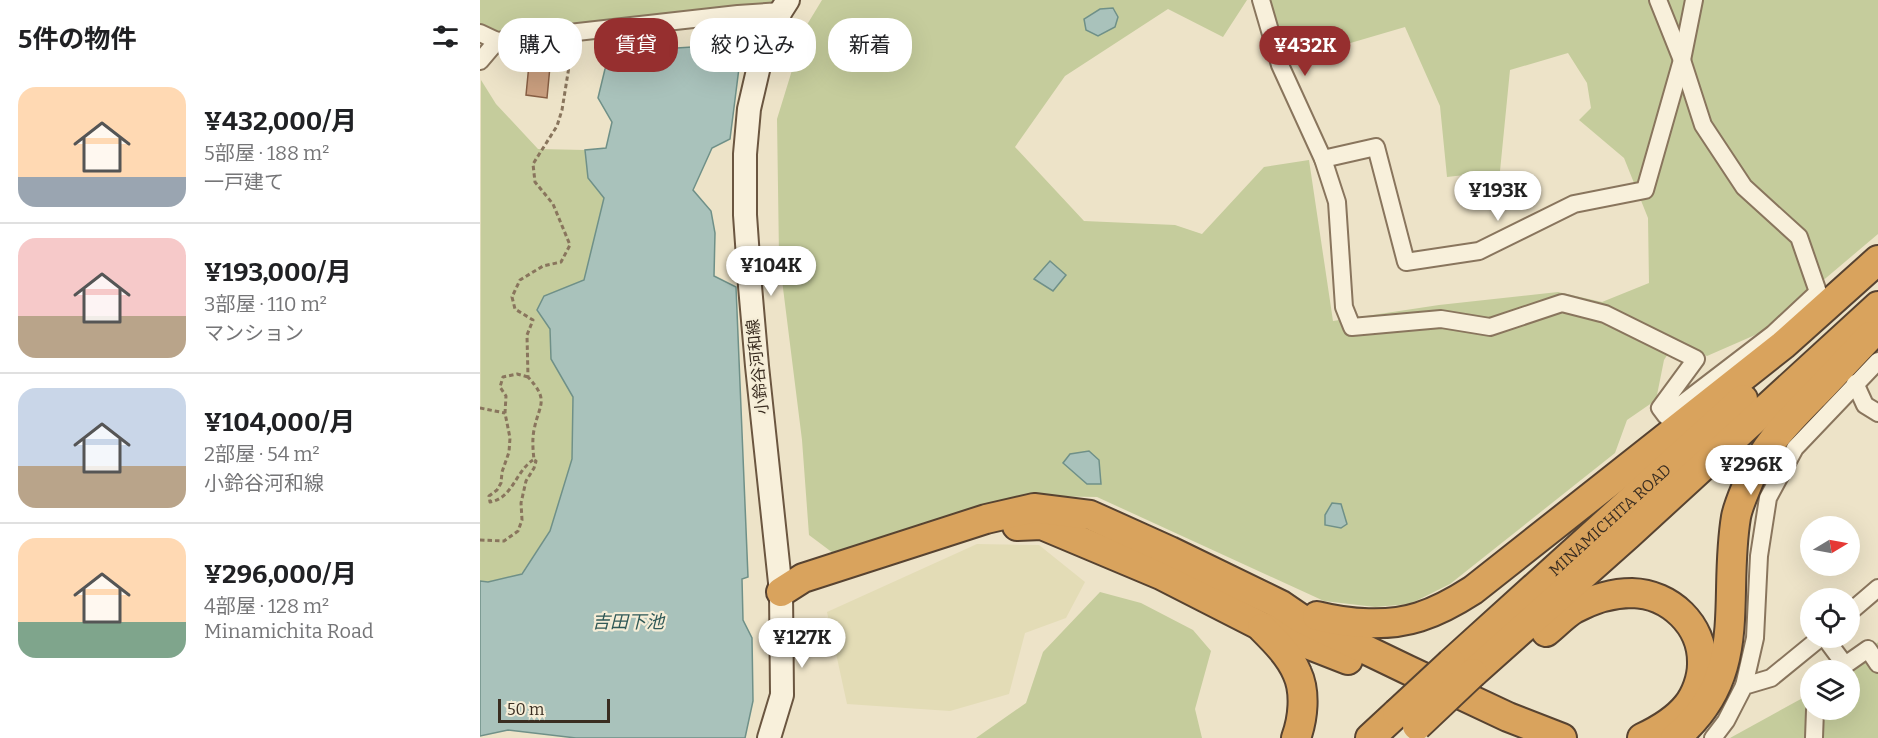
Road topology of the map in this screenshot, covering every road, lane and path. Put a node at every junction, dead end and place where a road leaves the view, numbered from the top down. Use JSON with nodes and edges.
{"nodes":[{"id":1,"x":1261,"y":0,"type":"edge"},
{"id":2,"x":1658,"y":0,"type":"edge"},
{"id":3,"x":1694,"y":0,"type":"edge"},
{"id":4,"x":784,"y":6,"type":"edge"},
{"id":5,"x":480,"y":33,"type":"edge"},
{"id":6,"x":497,"y":40,"type":"junction"},
{"id":7,"x":1682,"y":60,"type":"junction"},
{"id":8,"x":480,"y":61,"type":"edge"},
{"id":9,"x":568,"y":72,"type":"edge"},
{"id":10,"x":1323,"y":159,"type":"junction"},
{"id":11,"x":1878,"y":260,"type":"edge"},
{"id":12,"x":1878,"y":276,"type":"edge"},
{"id":13,"x":1878,"y":306,"type":"edge"},
{"id":14,"x":1878,"y":327,"type":"edge"},
{"id":15,"x":1878,"y":361,"type":"edge"},
{"id":16,"x":528,"y":377,"type":"junction"},
{"id":17,"x":1855,"y":383,"type":"junction"},
{"id":18,"x":480,"y":408,"type":"edge"},
{"id":19,"x":505,"y":413,"type":"junction"},
{"id":20,"x":1878,"y":413,"type":"edge"},
{"id":21,"x":534,"y":460,"type":"junction"},
{"id":22,"x":480,"y":540,"type":"edge"},
{"id":23,"x":1878,"y":588,"type":"edge"},
{"id":24,"x":781,"y":592,"type":"junction"},
{"id":25,"x":1860,"y":603,"type":"edge"},
{"id":26,"x":1281,"y":605,"type":"junction"},
{"id":27,"x":1261,"y":626,"type":"junction"},
{"id":28,"x":1808,"y":648,"type":"edge"},
{"id":29,"x":1853,"y":660,"type":"edge"},
{"id":30,"x":1878,"y":664,"type":"edge"},
{"id":31,"x":1471,"y":672,"type":"junction"},
{"id":32,"x":1744,"y":686,"type":"junction"},
{"id":33,"x":1815,"y":720,"type":"edge"},
{"id":34,"x":1416,"y":728,"type":"edge"},
{"id":35,"x":768,"y":738,"type":"edge"},
{"id":36,"x":1296,"y":738,"type":"edge"},
{"id":37,"x":1370,"y":738,"type":"edge"},
{"id":38,"x":1528,"y":738,"type":"edge"},
{"id":39,"x":1562,"y":738,"type":"edge"},
{"id":40,"x":1642,"y":738,"type":"edge"},
{"id":41,"x":1675,"y":738,"type":"edge"},
{"id":42,"x":1713,"y":738,"type":"edge"},
{"id":43,"x":1814,"y":738,"type":"edge"}],
"edges":[{"from":1,"to":10,"type":"street"},
{"from":2,"to":7,"type":"street"},
{"from":3,"to":7,"type":"street"},
{"from":4,"to":6,"type":"street"},
{"from":4,"to":24,"type":"main road","name":"小鈴谷河和線"},
{"from":5,"to":6,"type":"street"},
{"from":6,"to":8,"type":"street"},
{"from":7,"to":10,"type":"street"},
{"from":7,"to":10,"type":"street"},
{"from":9,"to":16,"type":"path"},
{"from":11,"to":26,"type":"highway"},
{"from":12,"to":31,"type":"highway","name":"MINAMICHITA ROAD"},
{"from":13,"to":31,"type":"highway","name":"MINAMICHITA ROAD"},
{"from":14,"to":41,"type":"highway"},
{"from":15,"to":17,"type":"street"},
{"from":16,"to":19,"type":"path"},
{"from":16,"to":21,"type":"path"},
{"from":17,"to":20,"type":"street"},
{"from":17,"to":32,"type":"street"},
{"from":18,"to":19,"type":"path"},
{"from":19,"to":21,"type":"path"},
{"from":21,"to":22,"type":"path"},
{"from":23,"to":25,"type":"street"},
{"from":24,"to":26,"type":"highway"},
{"from":24,"to":27,"type":"highway"},
{"from":24,"to":35,"type":"main road","name":"小鈴谷河和線"},
{"from":26,"to":39,"type":"highway"},
{"from":27,"to":36,"type":"highway"},
{"from":27,"to":38,"type":"highway"},
{"from":28,"to":32,"type":"street"},
{"from":29,"to":30,"type":"street"},
{"from":31,"to":34,"type":"highway","name":"MINAMICHITA ROAD","bridge":true},
{"from":31,"to":40,"type":"highway"},
{"from":32,"to":42,"type":"street"},
{"from":33,"to":43,"type":"street"},
{"from":34,"to":37,"type":"highway","name":"MINAMICHITA ROAD"}]}
